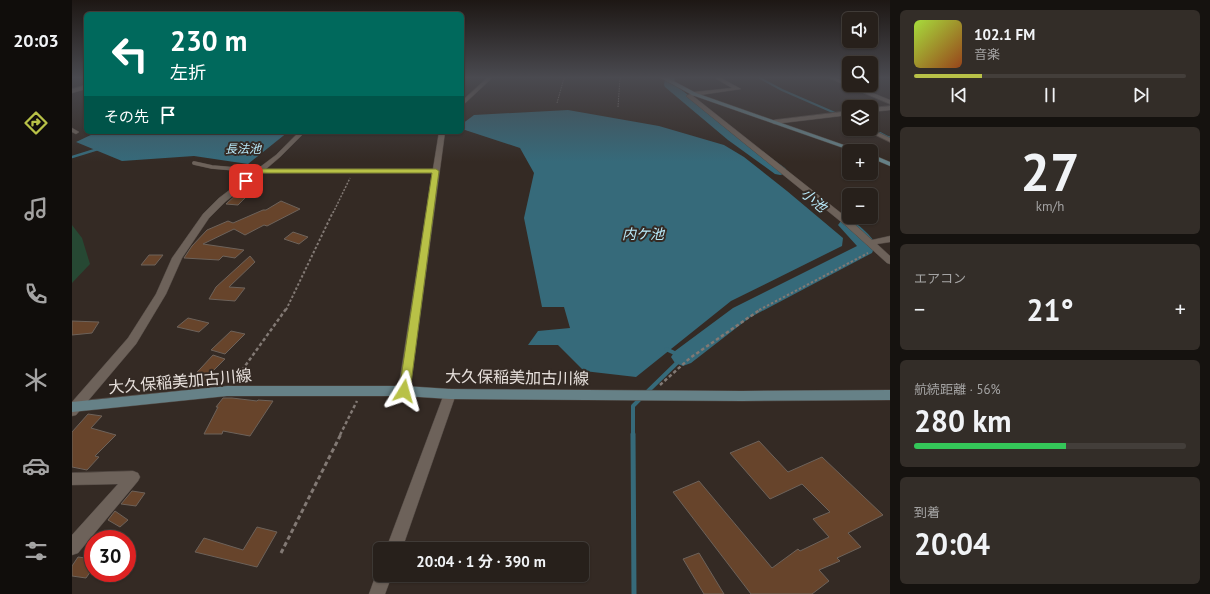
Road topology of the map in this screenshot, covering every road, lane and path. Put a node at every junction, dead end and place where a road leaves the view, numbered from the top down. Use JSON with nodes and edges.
{"nodes":[{"id":1,"x":701,"y":106,"type":"edge"},
{"id":2,"x":725,"y":106,"type":"edge"},
{"id":3,"x":890,"y":108,"type":"edge"},
{"id":4,"x":878,"y":109,"type":"edge"},
{"id":5,"x":842,"y":114,"type":"edge"},
{"id":6,"x":835,"y":115,"type":"junction"},
{"id":7,"x":842,"y":118,"type":"edge"},
{"id":8,"x":774,"y":122,"type":"junction"},
{"id":9,"x":300,"y":134,"type":"edge"},
{"id":10,"x":442,"y":134,"type":"edge"},
{"id":11,"x":878,"y":134,"type":"edge"},
{"id":12,"x":890,"y":140,"type":"edge"},
{"id":13,"x":842,"y":145,"type":"edge"},
{"id":14,"x":878,"y":159,"type":"edge"},
{"id":15,"x":194,"y":163,"type":"dead end"},
{"id":16,"x":890,"y":164,"type":"edge"},
{"id":17,"x":258,"y":171,"type":"junction"},
{"id":18,"x":353,"y":171,"type":"junction"},
{"id":19,"x":436,"y":171,"type":"junction"},
{"id":20,"x":890,"y":240,"type":"edge"},
{"id":21,"x":873,"y":246,"type":"junction"},
{"id":22,"x":890,"y":261,"type":"edge"},
{"id":23,"x":227,"y":390,"type":"junction"},
{"id":24,"x":362,"y":391,"type":"junction"},
{"id":25,"x":404,"y":391,"type":"junction"},
{"id":26,"x":450,"y":394,"type":"junction"},
{"id":27,"x":654,"y":395,"type":"junction"},
{"id":28,"x":890,"y":395,"type":"edge"},
{"id":29,"x":73,"y":409,"type":"edge"},
{"id":30,"x":72,"y":479,"type":"edge"},
{"id":31,"x":397,"y":542,"type":"edge"},
{"id":32,"x":72,"y":547,"type":"edge"},
{"id":33,"x":281,"y":553,"type":"dead end"},
{"id":34,"x":381,"y":582,"type":"edge"},
{"id":35,"x":377,"y":594,"type":"edge"}],
"edges":[{"from":1,"to":21,"type":"street"},
{"from":2,"to":8,"type":"main road"},
{"from":3,"to":4,"type":"street"},
{"from":5,"to":6,"type":"street"},
{"from":6,"to":7,"type":"street"},
{"from":6,"to":8,"type":"street"},
{"from":8,"to":13,"type":"main road"},
{"from":9,"to":17,"type":"street"},
{"from":10,"to":19,"type":"street"},
{"from":11,"to":12,"type":"street"},
{"from":14,"to":16,"type":"main road"},
{"from":15,"to":17,"type":"lane"},
{"from":17,"to":18,"type":"street"},
{"from":17,"to":29,"type":"street"},
{"from":18,"to":19,"type":"street"},
{"from":18,"to":23,"type":"path"},
{"from":19,"to":25,"type":"street"},
{"from":20,"to":21,"type":"street"},
{"from":21,"to":22,"type":"street"},
{"from":21,"to":27,"type":"path"},
{"from":23,"to":24,"type":"main road","name":"大久保稲美加古川線"},
{"from":23,"to":29,"type":"main road","name":"大久保稲美加古川線"},
{"from":24,"to":25,"type":"main road","name":"大久保稲美加古川線"},
{"from":24,"to":33,"type":"path"},
{"from":25,"to":26,"type":"main road","name":"大久保稲美加古川線"},
{"from":26,"to":27,"type":"main road","name":"大久保稲美加古川線"},
{"from":26,"to":31,"type":"street"},
{"from":27,"to":28,"type":"main road","name":"大久保稲美加古川線"},
{"from":30,"to":32,"type":"street"},
{"from":34,"to":35,"type":"street"}]}
